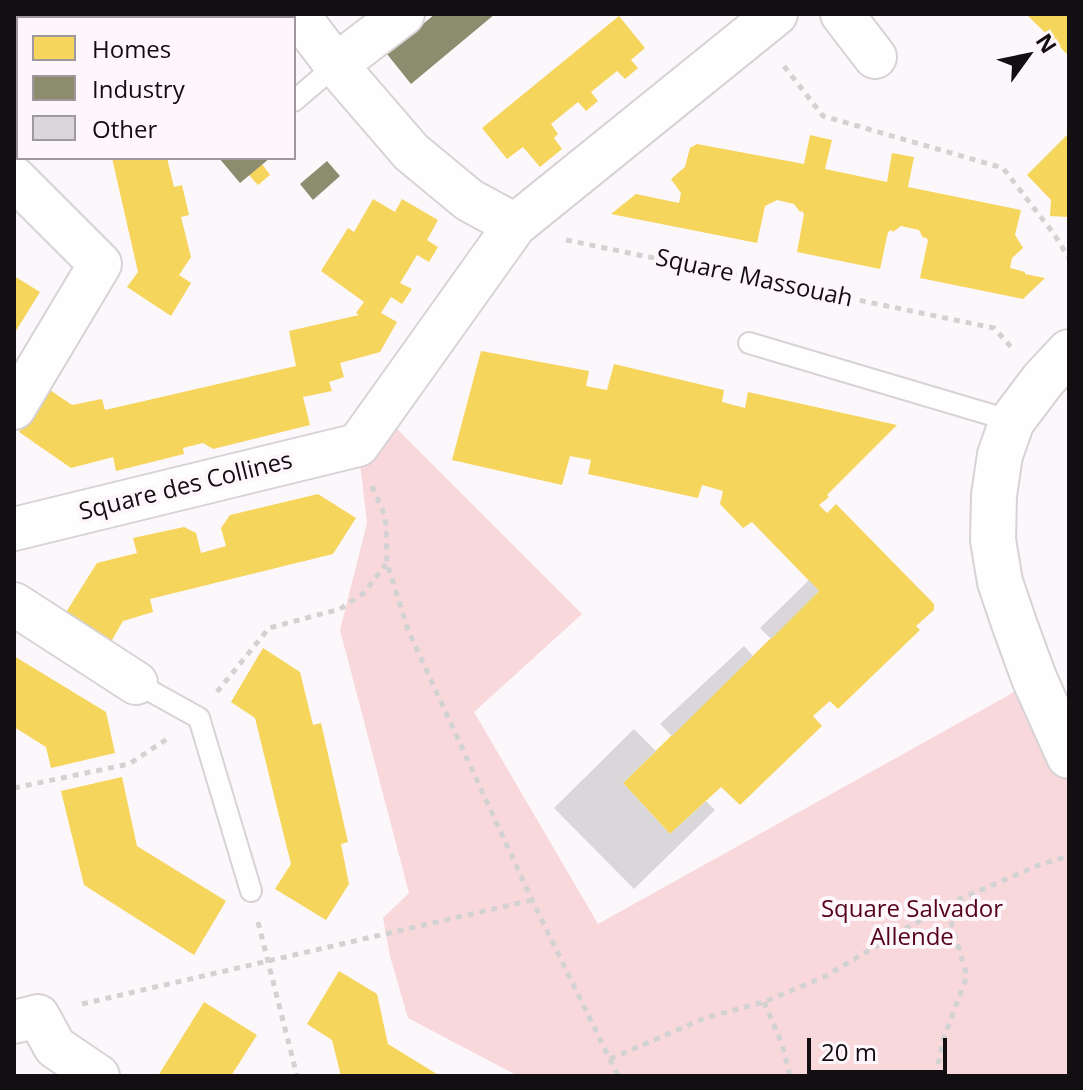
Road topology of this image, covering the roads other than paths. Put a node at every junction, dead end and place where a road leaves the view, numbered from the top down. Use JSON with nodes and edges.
{"nodes":[{"id":1,"x":297,"y":14,"type":"edge"},
{"id":2,"x":403,"y":14,"type":"edge"},
{"id":3,"x":842,"y":14,"type":"edge"},
{"id":4,"x":766,"y":22,"type":"edge"},
{"id":5,"x":875,"y":57,"type":"dead end"},
{"id":6,"x":336,"y":65,"type":"junction"},
{"id":7,"x":296,"y":99,"type":"edge"},
{"id":8,"x":14,"y":178,"type":"edge"},
{"id":9,"x":515,"y":225,"type":"junction"},
{"id":10,"x":749,"y":343,"type":"dead end"},
{"id":11,"x":1069,"y":352,"type":"edge"},
{"id":12,"x":14,"y":408,"type":"edge"},
{"id":13,"x":1012,"y":421,"type":"junction"},
{"id":14,"x":14,"y":529,"type":"edge"},
{"id":15,"x":14,"y":604,"type":"edge"},
{"id":16,"x":136,"y":683,"type":"joint"},
{"id":17,"x":1069,"y":756,"type":"edge"},
{"id":18,"x":251,"y":891,"type":"road end"},
{"id":19,"x":26,"y":1019,"type":"edge"},
{"id":20,"x":98,"y":1076,"type":"edge"}],
"edges":[{"from":1,"to":6,"type":"street"},
{"from":2,"to":6,"type":"street"},
{"from":3,"to":5,"type":"street"},
{"from":4,"to":9,"type":"street"},
{"from":6,"to":7,"type":"lane"},
{"from":6,"to":9,"type":"street"},
{"from":8,"to":12,"type":"street"},
{"from":9,"to":14,"type":"street","name":"Square des Collines"},
{"from":10,"to":13,"type":"lane"},
{"from":11,"to":13,"type":"main road"},
{"from":13,"to":17,"type":"main road"},
{"from":15,"to":16,"type":"street"},
{"from":16,"to":18,"type":"lane"},
{"from":19,"to":20,"type":"street"}]}
